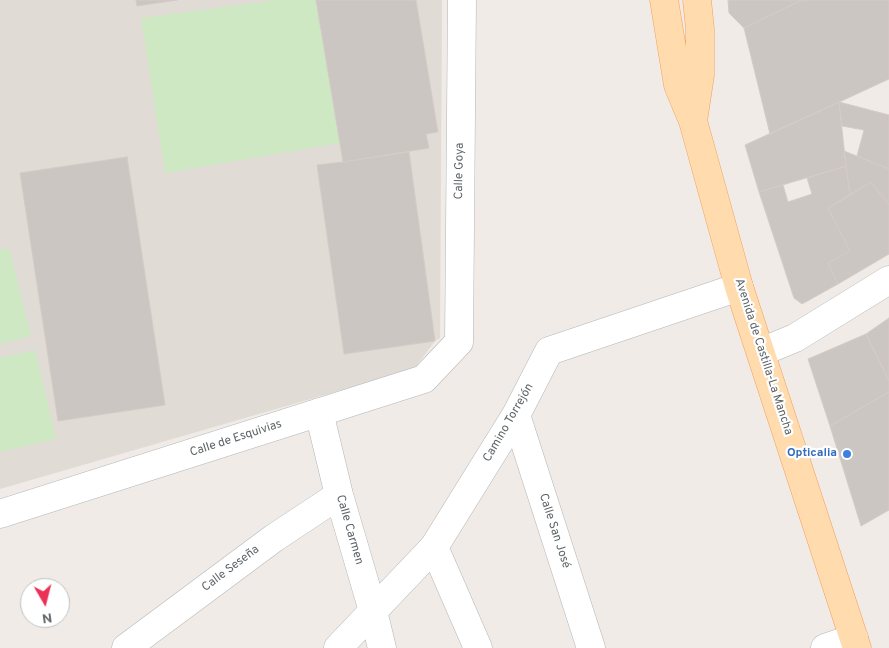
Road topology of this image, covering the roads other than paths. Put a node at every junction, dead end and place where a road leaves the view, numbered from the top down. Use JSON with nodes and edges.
{"nodes":[{"id":1,"x":462,"y":0,"type":"edge"},
{"id":2,"x":664,"y":0,"type":"edge"},
{"id":3,"x":697,"y":0,"type":"edge"},
{"id":4,"x":693,"y":121,"type":"junction"},
{"id":5,"x":889,"y":280,"type":"edge"},
{"id":6,"x":739,"y":287,"type":"junction"},
{"id":7,"x":459,"y":342,"type":"joint"},
{"id":8,"x":761,"y":352,"type":"junction"},
{"id":9,"x":319,"y":412,"type":"junction"},
{"id":10,"x":516,"y":415,"type":"junction"},
{"id":11,"x":339,"y":495,"type":"junction"},
{"id":12,"x":0,"y":514,"type":"edge"},
{"id":13,"x":434,"y":547,"type":"junction"},
{"id":14,"x":373,"y":611,"type":"junction"},
{"id":15,"x":856,"y":643,"type":"edge"},
{"id":16,"x":126,"y":648,"type":"edge"},
{"id":17,"x":338,"y":648,"type":"edge"},
{"id":18,"x":382,"y":648,"type":"edge"},
{"id":19,"x":478,"y":648,"type":"edge"},
{"id":20,"x":591,"y":648,"type":"edge"},
{"id":21,"x":825,"y":648,"type":"edge"}],
"edges":[{"from":1,"to":7,"type":"street","name":"Calle Goya"},
{"from":2,"to":4,"type":"main road","name":"Avenida de Castilla-La Mancha"},
{"from":3,"to":4,"type":"main road","name":"Avenida de Castilla-La Mancha"},
{"from":4,"to":6,"type":"main road","name":"Avenida de Castilla-La Mancha"},
{"from":5,"to":8,"type":"street"},
{"from":6,"to":8,"type":"main road","name":"Avenida de Castilla-La Mancha"},
{"from":6,"to":10,"type":"street","name":"Camino Torrejón"},
{"from":7,"to":9,"type":"street","name":"Calle de Esquivias"},
{"from":8,"to":15,"type":"main road","name":"Avenida de Castilla-La Mancha"},
{"from":9,"to":11,"type":"street","name":"Calle Carmen"},
{"from":9,"to":12,"type":"street","name":"Calle de Esquivias"},
{"from":10,"to":13,"type":"street","name":"Camino Torrejón"},
{"from":10,"to":20,"type":"street","name":"Calle San José"},
{"from":11,"to":14,"type":"street","name":"Calle Carmen"},
{"from":11,"to":16,"type":"street","name":"Calle Seseña"},
{"from":13,"to":14,"type":"street","name":"Camino Torrejón"},
{"from":13,"to":19,"type":"street"},
{"from":14,"to":17,"type":"street","name":"Camino Torrejón"},
{"from":14,"to":18,"type":"street","name":"Calle Carmen"},
{"from":15,"to":21,"type":"street"}]}
